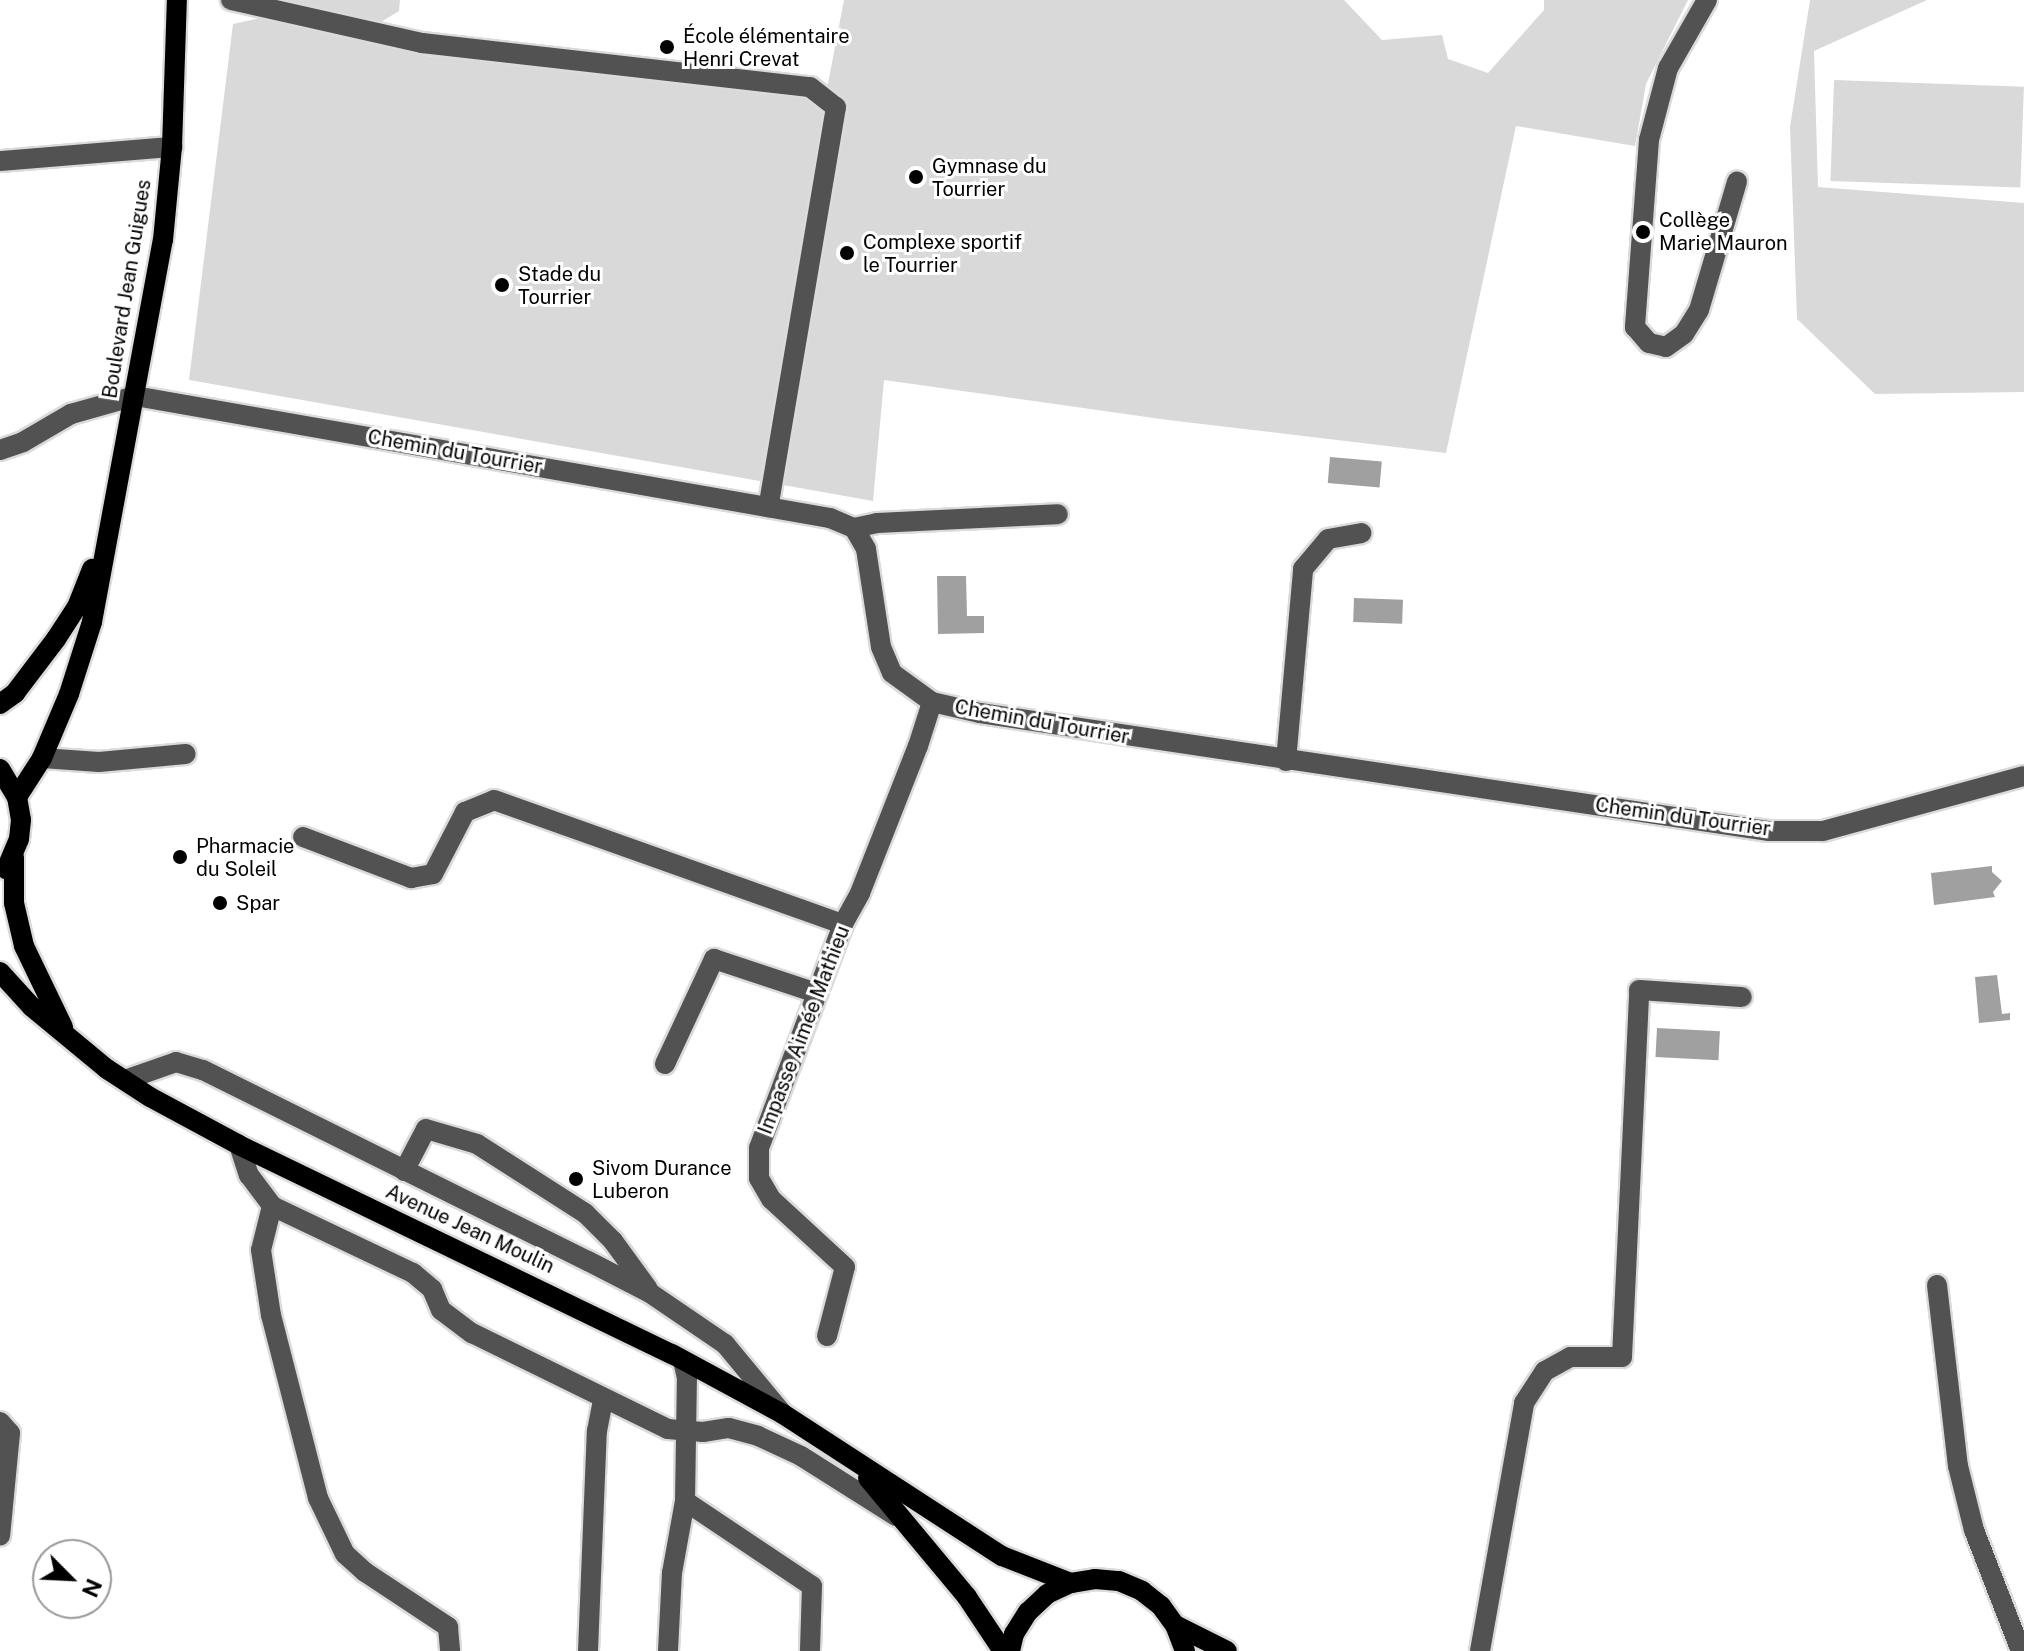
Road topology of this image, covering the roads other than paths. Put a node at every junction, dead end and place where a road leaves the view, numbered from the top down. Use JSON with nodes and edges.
{"nodes":[{"id":1,"x":177,"y":0,"type":"edge"},
{"id":2,"x":231,"y":0,"type":"edge"},
{"id":3,"x":1707,"y":0,"type":"edge"},
{"id":4,"x":172,"y":147,"type":"junction"},
{"id":5,"x":0,"y":161,"type":"edge"},
{"id":6,"x":1737,"y":182,"type":"dead end"},
{"id":7,"x":135,"y":396,"type":"junction"},
{"id":8,"x":0,"y":450,"type":"edge"},
{"id":9,"x":768,"y":507,"type":"junction"},
{"id":10,"x":1058,"y":514,"type":"dead end"},
{"id":11,"x":854,"y":528,"type":"junction"},
{"id":12,"x":1361,"y":533,"type":"dead end"},
{"id":13,"x":105,"y":535,"type":"junction"},
{"id":14,"x":932,"y":702,"type":"junction"},
{"id":15,"x":0,"y":704,"type":"edge"},
{"id":16,"x":186,"y":754,"type":"dead end"},
{"id":17,"x":42,"y":758,"type":"junction"},
{"id":18,"x":1286,"y":761,"type":"junction"},
{"id":19,"x":0,"y":769,"type":"edge"},
{"id":20,"x":2024,"y":776,"type":"edge"},
{"id":21,"x":17,"y":797,"type":"junction"},
{"id":22,"x":303,"y":837,"type":"dead end"},
{"id":23,"x":14,"y":857,"type":"junction"},
{"id":24,"x":0,"y":879,"type":"edge"},
{"id":25,"x":843,"y":924,"type":"junction"},
{"id":26,"x":0,"y":972,"type":"edge"},
{"id":27,"x":817,"y":993,"type":"junction"},
{"id":28,"x":1742,"y":997,"type":"dead end"},
{"id":29,"x":66,"y":1033,"type":"junction"},
{"id":30,"x":665,"y":1064,"type":"dead end"},
{"id":31,"x":125,"y":1080,"type":"junction"},
{"id":32,"x":239,"y":1145,"type":"junction"},
{"id":33,"x":404,"y":1171,"type":"junction"},
{"id":34,"x":272,"y":1206,"type":"junction"},
{"id":35,"x":1937,"y":1285,"type":"dead end"},
{"id":36,"x":650,"y":1293,"type":"junction"},
{"id":37,"x":827,"y":1336,"type":"dead end"},
{"id":38,"x":683,"y":1360,"type":"junction"},
{"id":39,"x":603,"y":1399,"type":"junction"},
{"id":40,"x":783,"y":1414,"type":"junction"},
{"id":41,"x":0,"y":1422,"type":"edge"},
{"id":42,"x":685,"y":1430,"type":"junction"},
{"id":43,"x":856,"y":1463,"type":"junction"},
{"id":44,"x":685,"y":1501,"type":"junction"},
{"id":45,"x":905,"y":1522,"type":"junction"},
{"id":46,"x":0,"y":1536,"type":"edge"},
{"id":47,"x":1071,"y":1583,"type":"junction"},
{"id":48,"x":1175,"y":1625,"type":"junction"},
{"id":49,"x":450,"y":1651,"type":"edge"},
{"id":50,"x":588,"y":1651,"type":"edge"},
{"id":51,"x":668,"y":1651,"type":"edge"},
{"id":52,"x":810,"y":1651,"type":"edge"},
{"id":53,"x":1003,"y":1651,"type":"edge"},
{"id":54,"x":1010,"y":1651,"type":"edge"},
{"id":55,"x":1185,"y":1651,"type":"edge"},
{"id":56,"x":1227,"y":1651,"type":"edge"},
{"id":57,"x":1480,"y":1651,"type":"edge"},
{"id":58,"x":2021,"y":1651,"type":"edge"}],
"edges":[{"from":1,"to":4,"type":"main road","name":"Boulevard Jean Guigues"},
{"from":2,"to":9,"type":"street"},
{"from":3,"to":6,"type":"street"},
{"from":4,"to":5,"type":"street"},
{"from":4,"to":7,"type":"main road","name":"Boulevard Jean Guigues"},
{"from":7,"to":8,"type":"street"},
{"from":7,"to":9,"type":"street","name":"Chemin du Tourrier"},
{"from":7,"to":13,"type":"main road","name":"Boulevard Jean Guigues"},
{"from":9,"to":11,"type":"street","name":"Chemin du Tourrier"},
{"from":10,"to":11,"type":"street"},
{"from":11,"to":14,"type":"street","name":"Chemin du Tourrier"},
{"from":12,"to":18,"type":"street"},
{"from":13,"to":15,"type":"main road","name":"Boulevard Jean Guigues"},
{"from":13,"to":17,"type":"main road","name":"Boulevard Jean Guigues"},
{"from":14,"to":18,"type":"street","name":"Chemin du Tourrier"},
{"from":14,"to":25,"type":"street","name":"Impasse Aimée Mathieu"},
{"from":16,"to":17,"type":"street"},
{"from":17,"to":21,"type":"main road","name":"Boulevard Jean Guigues"},
{"from":18,"to":20,"type":"street","name":"Chemin du Tourrier"},
{"from":19,"to":21,"type":"main road"},
{"from":21,"to":23,"type":"main road"},
{"from":22,"to":25,"type":"street"},
{"from":23,"to":24,"type":"main road"},
{"from":23,"to":29,"type":"main road","name":"Avenue Jean Moulin"},
{"from":25,"to":27,"type":"street","name":"Impasse Aimée Mathieu"},
{"from":26,"to":29,"type":"main road","name":"Avenue Jean Moulin"},
{"from":27,"to":30,"type":"street"},
{"from":27,"to":37,"type":"street","name":"Impasse Aimée Mathieu"},
{"from":28,"to":57,"type":"street"},
{"from":29,"to":31,"type":"main road","name":"Avenue Jean Moulin"},
{"from":31,"to":32,"type":"main road","name":"Avenue Jean Moulin"},
{"from":31,"to":33,"type":"street"},
{"from":32,"to":34,"type":"street"},
{"from":32,"to":38,"type":"main road","name":"Avenue Jean Moulin"},
{"from":33,"to":36,"type":"street"},
{"from":33,"to":36,"type":"street"},
{"from":34,"to":39,"type":"street"},
{"from":34,"to":49,"type":"street"},
{"from":35,"to":58,"type":"street"},
{"from":36,"to":40,"type":"street"},
{"from":38,"to":40,"type":"main road","name":"Avenue Jean Moulin"},
{"from":38,"to":42,"type":"street"},
{"from":39,"to":42,"type":"street"},
{"from":39,"to":50,"type":"street"},
{"from":40,"to":43,"type":"main road","name":"Avenue Jean Moulin"},
{"from":41,"to":46,"type":"street"},
{"from":42,"to":44,"type":"street"},
{"from":42,"to":45,"type":"street"},
{"from":43,"to":45,"type":"main road","name":"Avenue Jean Moulin"},
{"from":43,"to":47,"type":"main road","name":"Avenue Jean Moulin"},
{"from":44,"to":51,"type":"street"},
{"from":44,"to":52,"type":"street"},
{"from":45,"to":53,"type":"main road","name":"Avenue Jean Moulin"},
{"from":47,"to":48,"type":"main road"},
{"from":47,"to":54,"type":"main road"},
{"from":48,"to":55,"type":"main road"},
{"from":48,"to":56,"type":"main road"}]}
